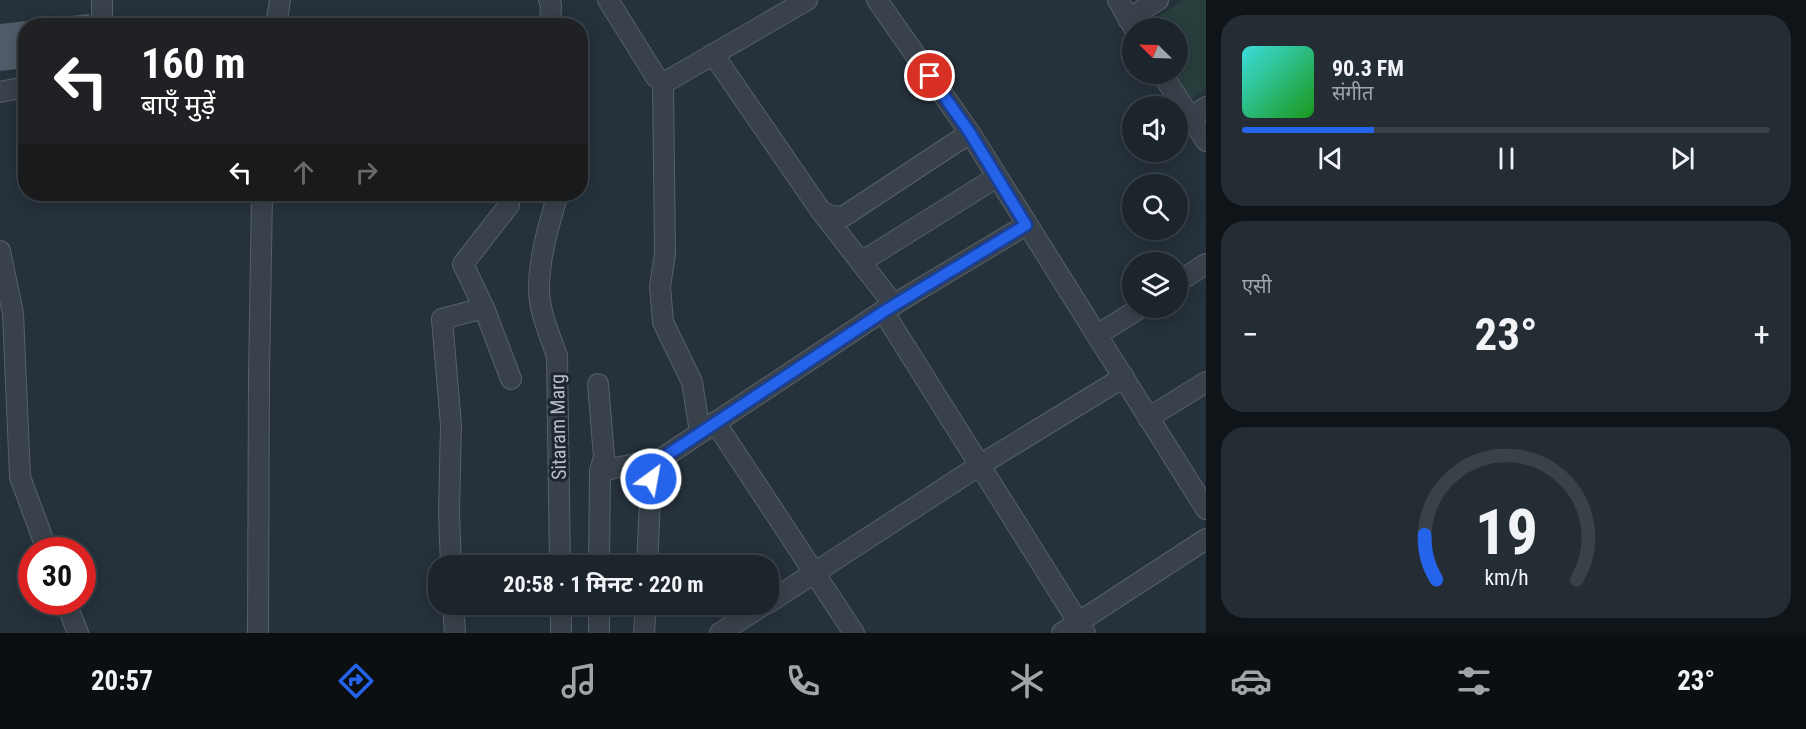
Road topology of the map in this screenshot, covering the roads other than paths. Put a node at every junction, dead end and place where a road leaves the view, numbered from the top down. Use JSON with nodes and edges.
{"nodes":[{"id":1,"x":102,"y":0,"type":"edge"},
{"id":2,"x":280,"y":0,"type":"edge"},
{"id":3,"x":549,"y":0,"type":"edge"},
{"id":4,"x":807,"y":0,"type":"edge"},
{"id":5,"x":877,"y":0,"type":"edge"},
{"id":6,"x":1118,"y":0,"type":"edge"},
{"id":7,"x":1158,"y":0,"type":"edge"},
{"id":8,"x":612,"y":1,"type":"edge"},
{"id":9,"x":779,"y":7,"type":"edge"},
{"id":10,"x":102,"y":18,"type":"edge"},
{"id":11,"x":277,"y":18,"type":"edge"},
{"id":12,"x":550,"y":18,"type":"edge"},
{"id":13,"x":1128,"y":18,"type":"edge"},
{"id":14,"x":1137,"y":18,"type":"edge"},
{"id":15,"x":713,"y":54,"type":"junction"},
{"id":16,"x":663,"y":82,"type":"junction"},
{"id":17,"x":1171,"y":84,"type":"edge"},
{"id":18,"x":18,"y":89,"type":"edge"},
{"id":19,"x":0,"y":92,"type":"edge"},
{"id":20,"x":1198,"y":112,"type":"edge"},
{"id":21,"x":970,"y":133,"type":"junction"},
{"id":22,"x":1206,"y":141,"type":"edge"},
{"id":23,"x":997,"y":177,"type":"junction"},
{"id":24,"x":262,"y":201,"type":"edge"},
{"id":25,"x":509,"y":201,"type":"edge"},
{"id":26,"x":556,"y":201,"type":"edge"},
{"id":27,"x":821,"y":211,"type":"junction"},
{"id":28,"x":1026,"y":225,"type":"junction"},
{"id":29,"x":0,"y":251,"type":"edge"},
{"id":30,"x":861,"y":262,"type":"junction"},
{"id":31,"x":1206,"y":264,"type":"edge"},
{"id":32,"x":1188,"y":276,"type":"edge"},
{"id":33,"x":484,"y":308,"type":"junction"},
{"id":34,"x":889,"y":308,"type":"junction"},
{"id":35,"x":1124,"y":318,"type":"edge"},
{"id":36,"x":1098,"y":335,"type":"junction"},
{"id":37,"x":1124,"y":377,"type":"junction"},
{"id":38,"x":512,"y":379,"type":"dead end"},
{"id":39,"x":1206,"y":382,"type":"edge"},
{"id":40,"x":598,"y":384,"type":"dead end"},
{"id":41,"x":1148,"y":418,"type":"junction"},
{"id":42,"x":707,"y":427,"type":"junction"},
{"id":43,"x":661,"y":459,"type":"junction"},
{"id":44,"x":980,"y":465,"type":"junction"},
{"id":45,"x":600,"y":471,"type":"junction"},
{"id":46,"x":1206,"y":509,"type":"edge"},
{"id":47,"x":42,"y":537,"type":"edge"},
{"id":48,"x":1206,"y":539,"type":"edge"},
{"id":49,"x":451,"y":555,"type":"edge"},
{"id":50,"x":560,"y":555,"type":"edge"},
{"id":51,"x":599,"y":555,"type":"edge"},
{"id":52,"x":648,"y":555,"type":"edge"},
{"id":53,"x":815,"y":574,"type":"junction"},
{"id":54,"x":779,"y":596,"type":"edge"},
{"id":55,"x":71,"y":615,"type":"edge"},
{"id":56,"x":454,"y":615,"type":"edge"},
{"id":57,"x":561,"y":615,"type":"edge"},
{"id":58,"x":599,"y":615,"type":"edge"},
{"id":59,"x":645,"y":615,"type":"edge"},
{"id":60,"x":749,"y":615,"type":"edge"},
{"id":61,"x":1075,"y":629,"type":"edge"},
{"id":62,"x":78,"y":633,"type":"edge"},
{"id":63,"x":258,"y":633,"type":"edge"},
{"id":64,"x":455,"y":633,"type":"edge"},
{"id":65,"x":561,"y":633,"type":"edge"},
{"id":66,"x":599,"y":633,"type":"edge"},
{"id":67,"x":644,"y":633,"type":"edge"},
{"id":68,"x":720,"y":633,"type":"edge"},
{"id":69,"x":854,"y":633,"type":"edge"}],
"edges":[{"from":1,"to":10,"type":"street"},
{"from":2,"to":11,"type":"street"},
{"from":3,"to":12,"type":"street"},
{"from":4,"to":9,"type":"street"},
{"from":5,"to":21,"type":"street"},
{"from":6,"to":13,"type":"street"},
{"from":7,"to":14,"type":"street"},
{"from":8,"to":16,"type":"street"},
{"from":9,"to":15,"type":"street"},
{"from":15,"to":16,"type":"street"},
{"from":15,"to":27,"type":"street"},
{"from":16,"to":42,"type":"street"},
{"from":17,"to":20,"type":"street"},
{"from":18,"to":19,"type":"street"},
{"from":20,"to":22,"type":"street"},
{"from":21,"to":23,"type":"street"},
{"from":21,"to":27,"type":"street"},
{"from":23,"to":28,"type":"street"},
{"from":23,"to":30,"type":"street"},
{"from":24,"to":63,"type":"street"},
{"from":25,"to":33,"type":"street"},
{"from":26,"to":50,"type":"street","name":"Sitaram Marg"},
{"from":27,"to":30,"type":"street"},
{"from":28,"to":34,"type":"street"},
{"from":28,"to":36,"type":"street"},
{"from":29,"to":47,"type":"street"},
{"from":30,"to":34,"type":"street"},
{"from":31,"to":32,"type":"street"},
{"from":33,"to":38,"type":"street"},
{"from":33,"to":49,"type":"street"},
{"from":34,"to":42,"type":"street"},
{"from":34,"to":44,"type":"street"},
{"from":35,"to":36,"type":"street"},
{"from":36,"to":37,"type":"street"},
{"from":37,"to":41,"type":"street"},
{"from":37,"to":44,"type":"street"},
{"from":39,"to":41,"type":"street"},
{"from":40,"to":45,"type":"street"},
{"from":41,"to":46,"type":"street"},
{"from":42,"to":43,"type":"street"},
{"from":42,"to":53,"type":"street"},
{"from":43,"to":45,"type":"street"},
{"from":43,"to":52,"type":"street"},
{"from":44,"to":53,"type":"street"},
{"from":44,"to":61,"type":"street"},
{"from":45,"to":51,"type":"street"},
{"from":48,"to":61,"type":"street"},
{"from":53,"to":54,"type":"street"},
{"from":53,"to":69,"type":"street"},
{"from":55,"to":62,"type":"street"},
{"from":56,"to":64,"type":"street"},
{"from":57,"to":65,"type":"street"},
{"from":58,"to":66,"type":"street"},
{"from":59,"to":67,"type":"street"},
{"from":60,"to":68,"type":"street"}]}
